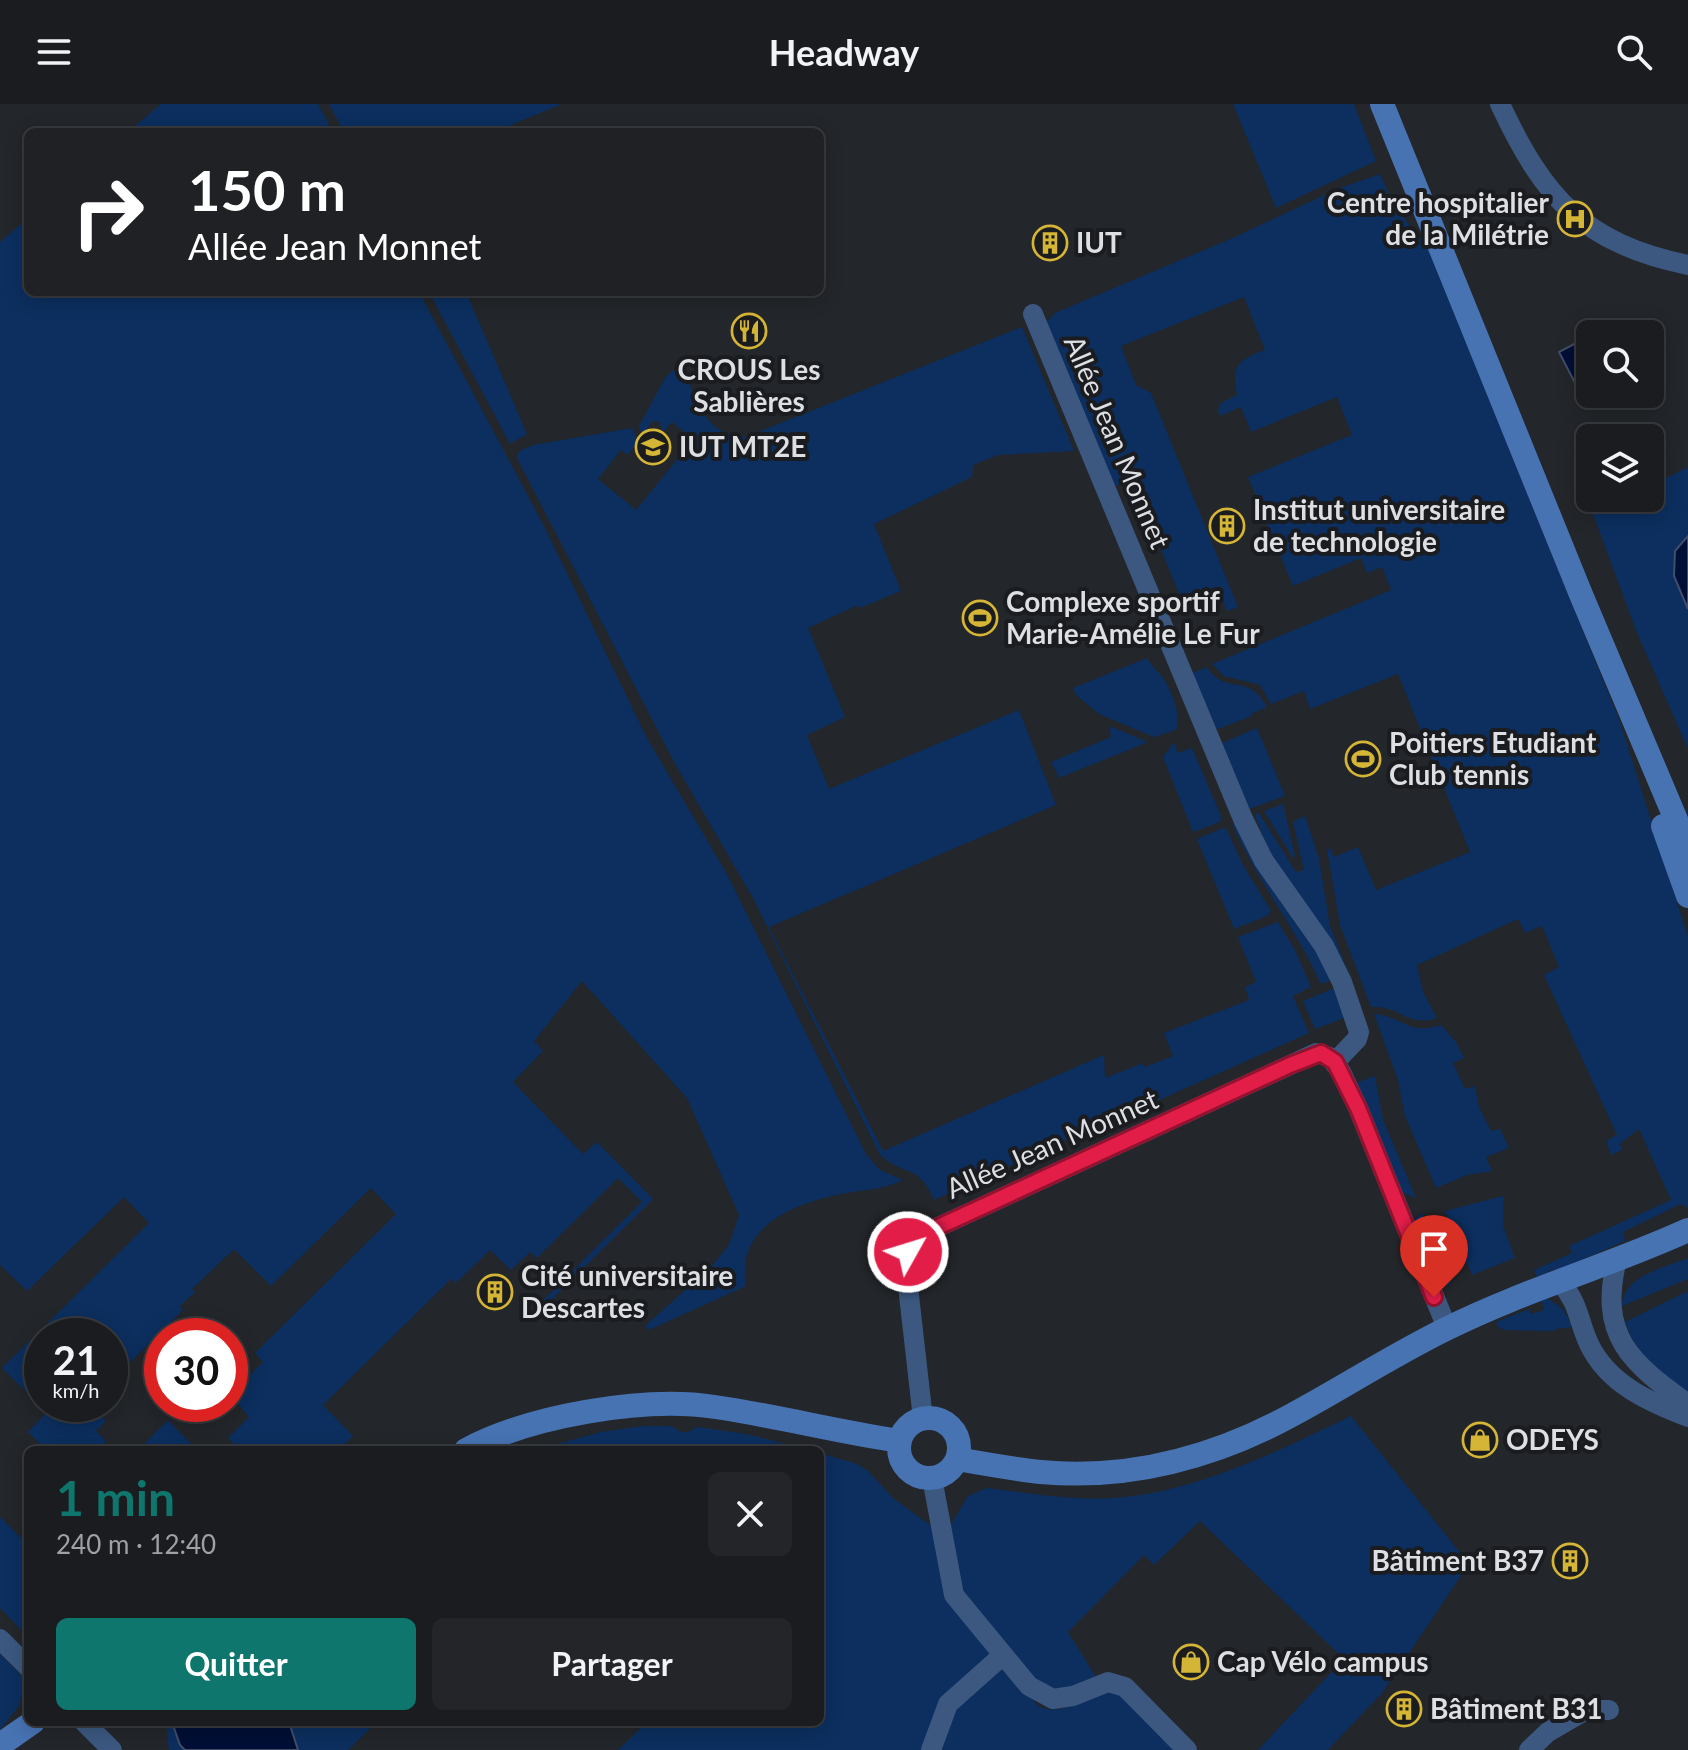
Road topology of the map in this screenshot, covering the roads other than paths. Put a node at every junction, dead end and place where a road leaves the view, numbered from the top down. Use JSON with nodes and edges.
{"nodes":[{"id":1,"x":1382,"y":104,"type":"edge"},
{"id":2,"x":1500,"y":104,"type":"edge"},
{"id":3,"x":1688,"y":265,"type":"edge"},
{"id":4,"x":1033,"y":314,"type":"dead end"},
{"id":5,"x":1582,"y":597,"type":"junction"},
{"id":6,"x":1688,"y":848,"type":"edge"},
{"id":7,"x":1688,"y":896,"type":"edge"},
{"id":8,"x":1335,"y":1062,"type":"junction"},
{"id":9,"x":1687,"y":1231,"type":"edge"},
{"id":10,"x":1617,"y":1259,"type":"junction"},
{"id":11,"x":1560,"y":1282,"type":"junction"},
{"id":12,"x":1447,"y":1328,"type":"junction"},
{"id":13,"x":1688,"y":1404,"type":"edge"},
{"id":14,"x":1688,"y":1417,"type":"edge"},
{"id":15,"x":923,"y":1419,"type":"junction"},
{"id":16,"x":900,"y":1441,"type":"junction"},
{"id":17,"x":474,"y":1446,"type":"edge"},
{"id":18,"x":957,"y":1459,"type":"junction"},
{"id":19,"x":932,"y":1478,"type":"junction"},
{"id":20,"x":0,"y":1639,"type":"edge"},
{"id":21,"x":1003,"y":1655,"type":"junction"},
{"id":22,"x":24,"y":1663,"type":"edge"},
{"id":23,"x":1609,"y":1710,"type":"dead end"},
{"id":24,"x":28,"y":1726,"type":"edge"},
{"id":25,"x":30,"y":1726,"type":"edge"},
{"id":26,"x":88,"y":1726,"type":"edge"},
{"id":27,"x":0,"y":1745,"type":"edge"},
{"id":28,"x":12,"y":1750,"type":"edge"},
{"id":29,"x":112,"y":1750,"type":"edge"},
{"id":30,"x":931,"y":1750,"type":"edge"},
{"id":31,"x":1187,"y":1750,"type":"edge"},
{"id":32,"x":1529,"y":1750,"type":"edge"}],
"edges":[{"from":1,"to":5,"type":"street"},
{"from":2,"to":3,"type":"street"},
{"from":4,"to":8,"type":"street","name":"Allée Jean Monnet"},
{"from":5,"to":6,"type":"street"},
{"from":5,"to":7,"type":"street"},
{"from":8,"to":12,"type":"street"},
{"from":8,"to":15,"type":"street","name":"Allée Jean Monnet"},
{"from":9,"to":10,"type":"street"},
{"from":10,"to":11,"type":"street"},
{"from":10,"to":13,"type":"street"},
{"from":11,"to":12,"type":"street"},
{"from":11,"to":14,"type":"street"},
{"from":12,"to":18,"type":"street"},
{"from":15,"to":16,"type":"street"},
{"from":15,"to":18,"type":"street"},
{"from":16,"to":17,"type":"street"},
{"from":16,"to":19,"type":"street"},
{"from":18,"to":19,"type":"street"},
{"from":19,"to":21,"type":"street"},
{"from":20,"to":22,"type":"street"},
{"from":21,"to":30,"type":"street"},
{"from":21,"to":31,"type":"street"},
{"from":23,"to":32,"type":"street"},
{"from":24,"to":27,"type":"street"},
{"from":25,"to":28,"type":"street"},
{"from":26,"to":29,"type":"street"}]}
